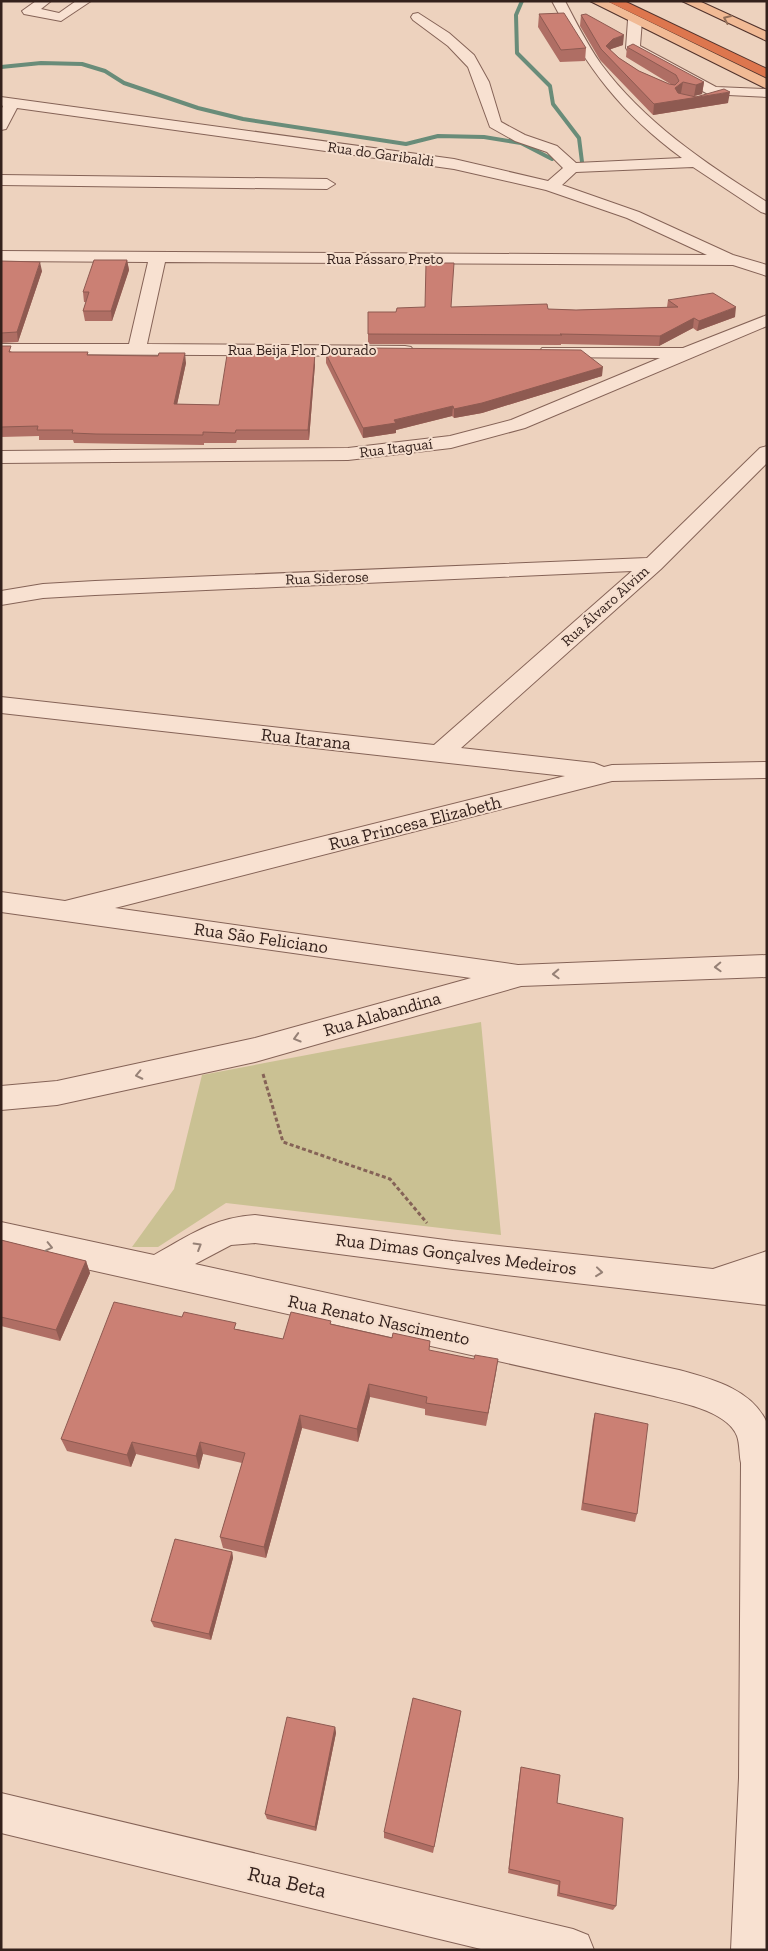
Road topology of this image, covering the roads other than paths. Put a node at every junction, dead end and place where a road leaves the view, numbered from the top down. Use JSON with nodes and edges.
{"nodes":[{"id":1,"x":45,"y":1,"type":"edge"},
{"id":2,"x":85,"y":1,"type":"edge"},
{"id":3,"x":558,"y":1,"type":"edge"},
{"id":4,"x":596,"y":1,"type":"edge"},
{"id":5,"x":613,"y":1,"type":"edge"},
{"id":6,"x":688,"y":1,"type":"edge"},
{"id":7,"x":418,"y":18,"type":"dead end"},
{"id":8,"x":635,"y":20,"type":"junction"},
{"id":9,"x":767,"y":37,"type":"edge"},
{"id":10,"x":633,"y":48,"type":"junction"},
{"id":11,"x":617,"y":54,"type":"edge"},
{"id":12,"x":767,"y":74,"type":"edge"},
{"id":13,"x":767,"y":84,"type":"edge"},
{"id":14,"x":730,"y":92,"type":"junction"},
{"id":15,"x":767,"y":93,"type":"edge"},
{"id":16,"x":699,"y":101,"type":"edge"},
{"id":17,"x":4,"y":112,"type":"edge"},
{"id":18,"x":696,"y":162,"type":"junction"},
{"id":19,"x":572,"y":168,"type":"junction"},
{"id":20,"x":1,"y":180,"type":"edge"},
{"id":21,"x":327,"y":184,"type":"dead end"},
{"id":22,"x":551,"y":186,"type":"junction"},
{"id":23,"x":767,"y":209,"type":"edge"},
{"id":24,"x":1,"y":256,"type":"edge"},
{"id":25,"x":157,"y":258,"type":"junction"},
{"id":26,"x":734,"y":260,"type":"junction"},
{"id":27,"x":767,"y":271,"type":"edge"},
{"id":28,"x":767,"y":320,"type":"edge"},
{"id":29,"x":1,"y":348,"type":"edge"},
{"id":30,"x":137,"y":349,"type":"junction"},
{"id":31,"x":425,"y":351,"type":"edge"},
{"id":32,"x":534,"y":352,"type":"edge"},
{"id":33,"x":693,"y":353,"type":"junction"},
{"id":34,"x":767,"y":452,"type":"edge"},
{"id":35,"x":1,"y":457,"type":"edge"},
{"id":36,"x":653,"y":564,"type":"junction"},
{"id":37,"x":1,"y":598,"type":"edge"},
{"id":38,"x":1,"y":705,"type":"edge"},
{"id":39,"x":439,"y":754,"type":"junction"},
{"id":40,"x":763,"y":765,"type":"edge"},
{"id":41,"x":612,"y":773,"type":"junction"},
{"id":42,"x":1,"y":902,"type":"edge"},
{"id":43,"x":68,"y":910,"type":"junction"},
{"id":44,"x":767,"y":966,"type":"edge"},
{"id":45,"x":520,"y":975,"type":"junction"},
{"id":46,"x":1,"y":1098,"type":"edge"},
{"id":47,"x":1,"y":1236,"type":"edge"},
{"id":48,"x":767,"y":1265,"type":"edge"},
{"id":49,"x":156,"y":1272,"type":"junction"},
{"id":50,"x":712,"y":1284,"type":"junction"},
{"id":51,"x":767,"y":1290,"type":"edge"},
{"id":52,"x":1,"y":1813,"type":"edge"},
{"id":53,"x":573,"y":1950,"type":"edge"},
{"id":54,"x":752,"y":1950,"type":"edge"}],
"edges":[{"from":1,"to":2,"type":"street"},
{"from":3,"to":18,"type":"street"},
{"from":4,"to":8,"type":"main road"},
{"from":5,"to":12,"type":"highway"},
{"from":9,"to":6,"type":"main road","one_way":true},
{"from":7,"to":19,"type":"street"},
{"from":8,"to":10,"type":"street"},
{"from":8,"to":13,"type":"main road"},
{"from":10,"to":11,"type":"street"},
{"from":10,"to":14,"type":"street"},
{"from":14,"to":15,"type":"street"},
{"from":14,"to":16,"type":"street"},
{"from":17,"to":22,"type":"street","name":"Rua do Garibaldi"},
{"from":18,"to":19,"type":"street"},
{"from":18,"to":23,"type":"street"},
{"from":19,"to":22,"type":"street"},
{"from":20,"to":21,"type":"street"},
{"from":22,"to":26,"type":"street","name":"Rua do Garibaldi"},
{"from":24,"to":25,"type":"street","name":"Rua Pássaro Preto"},
{"from":25,"to":26,"type":"street","name":"Rua Pássaro Preto"},
{"from":25,"to":30,"type":"street"},
{"from":26,"to":27,"type":"street","name":"Rua Pássaro Preto"},
{"from":28,"to":33,"type":"street","name":"Rua Itaguaí"},
{"from":29,"to":30,"type":"street","name":"Rua Beija Flor Dourado"},
{"from":30,"to":31,"type":"street","name":"Rua Beija Flor Dourado"},
{"from":32,"to":33,"type":"street"},
{"from":33,"to":35,"type":"street","name":"Rua Itaguaí"},
{"from":34,"to":36,"type":"street","name":"Rua Álvaro Alvim"},
{"from":36,"to":37,"type":"street","name":"Rua Siderose"},
{"from":36,"to":39,"type":"street","name":"Rua Álvaro Alvim"},
{"from":38,"to":39,"type":"street","name":"Rua Itarana"},
{"from":39,"to":41,"type":"street","name":"Rua Itarana"},
{"from":40,"to":41,"type":"street","name":"Rua Princesa Elizabeth"},
{"from":41,"to":43,"type":"street","name":"Rua Princesa Elizabeth"},
{"from":42,"to":43,"type":"street","name":"Rua São Feliciano"},
{"from":43,"to":45,"type":"street","name":"Rua São Feliciano"},
{"from":44,"to":45,"type":"street","name":"Rua Alabandina","one_way":true},
{"from":45,"to":46,"type":"street","name":"Rua Alabandina","one_way":true},
{"from":47,"to":49,"type":"street","name":"Rua Renato Nascimento","one_way":true},
{"from":48,"to":50,"type":"street"},
{"from":49,"to":50,"type":"street","name":"Rua Dimas Gonçalves Medeiros","one_way":true},
{"from":49,"to":54,"type":"street","name":"Rua Renato Nascimento"},
{"from":50,"to":51,"type":"street","name":"Rua Dimas Gonçalves Medeiros"},
{"from":52,"to":53,"type":"street","name":"Rua Beta"}]}
